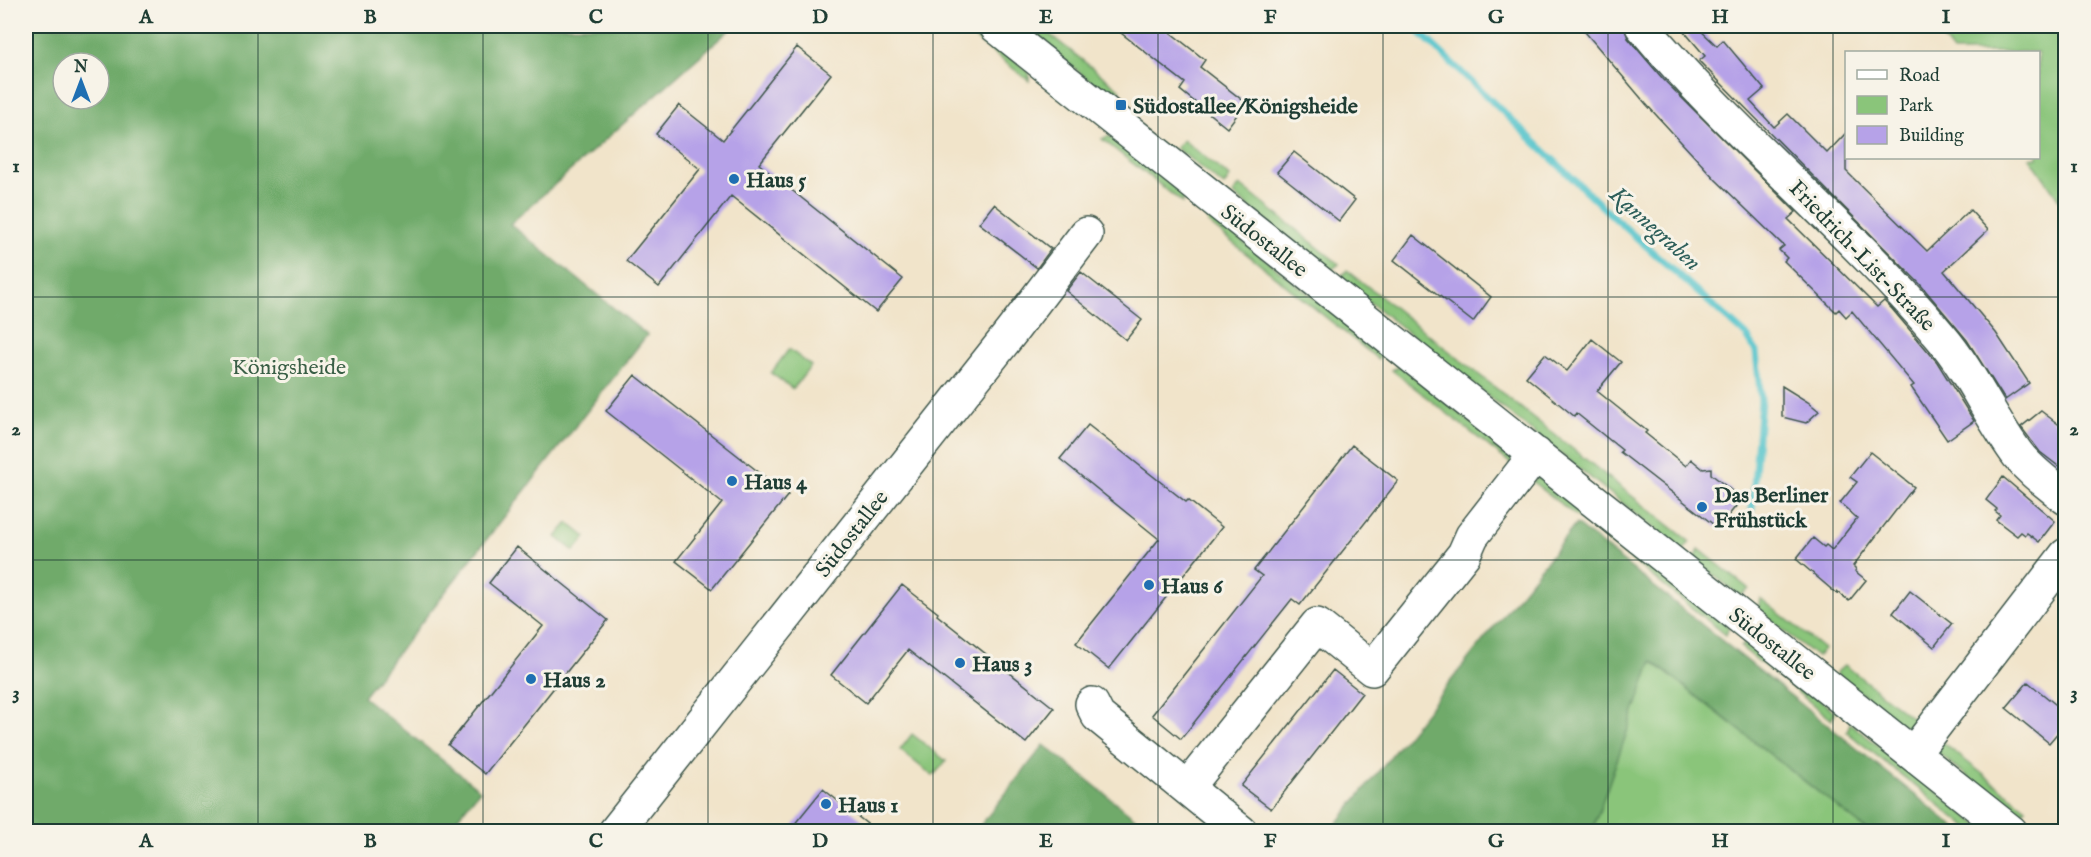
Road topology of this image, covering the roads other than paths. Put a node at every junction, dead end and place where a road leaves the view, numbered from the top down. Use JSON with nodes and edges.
{"nodes":[{"id":1,"x":996,"y":26,"type":"edge"},
{"id":2,"x":1642,"y":26,"type":"edge"},
{"id":3,"x":1086,"y":234,"type":"dead end"},
{"id":4,"x":1536,"y":454,"type":"junction"},
{"id":5,"x":2066,"y":498,"type":"edge"},
{"id":6,"x":2066,"y":555,"type":"edge"},
{"id":7,"x":1092,"y":704,"type":"dead end"},
{"id":8,"x":1912,"y":754,"type":"junction"},
{"id":9,"x":1187,"y":788,"type":"junction"},
{"id":10,"x":615,"y":831,"type":"edge"},
{"id":11,"x":1241,"y":831,"type":"edge"},
{"id":12,"x":2011,"y":831,"type":"edge"}],
"edges":[{"from":1,"to":4,"type":"street","name":"Südostallee"},
{"from":2,"to":5,"type":"street","name":"Friedrich-List-Straße"},
{"from":3,"to":10,"type":"street","name":"Südostallee"},
{"from":4,"to":8,"type":"street","name":"Südostallee"},
{"from":4,"to":9,"type":"street"},
{"from":6,"to":8,"type":"street"},
{"from":7,"to":9,"type":"street"},
{"from":8,"to":12,"type":"street","name":"Südostallee"},
{"from":9,"to":11,"type":"street"}]}
